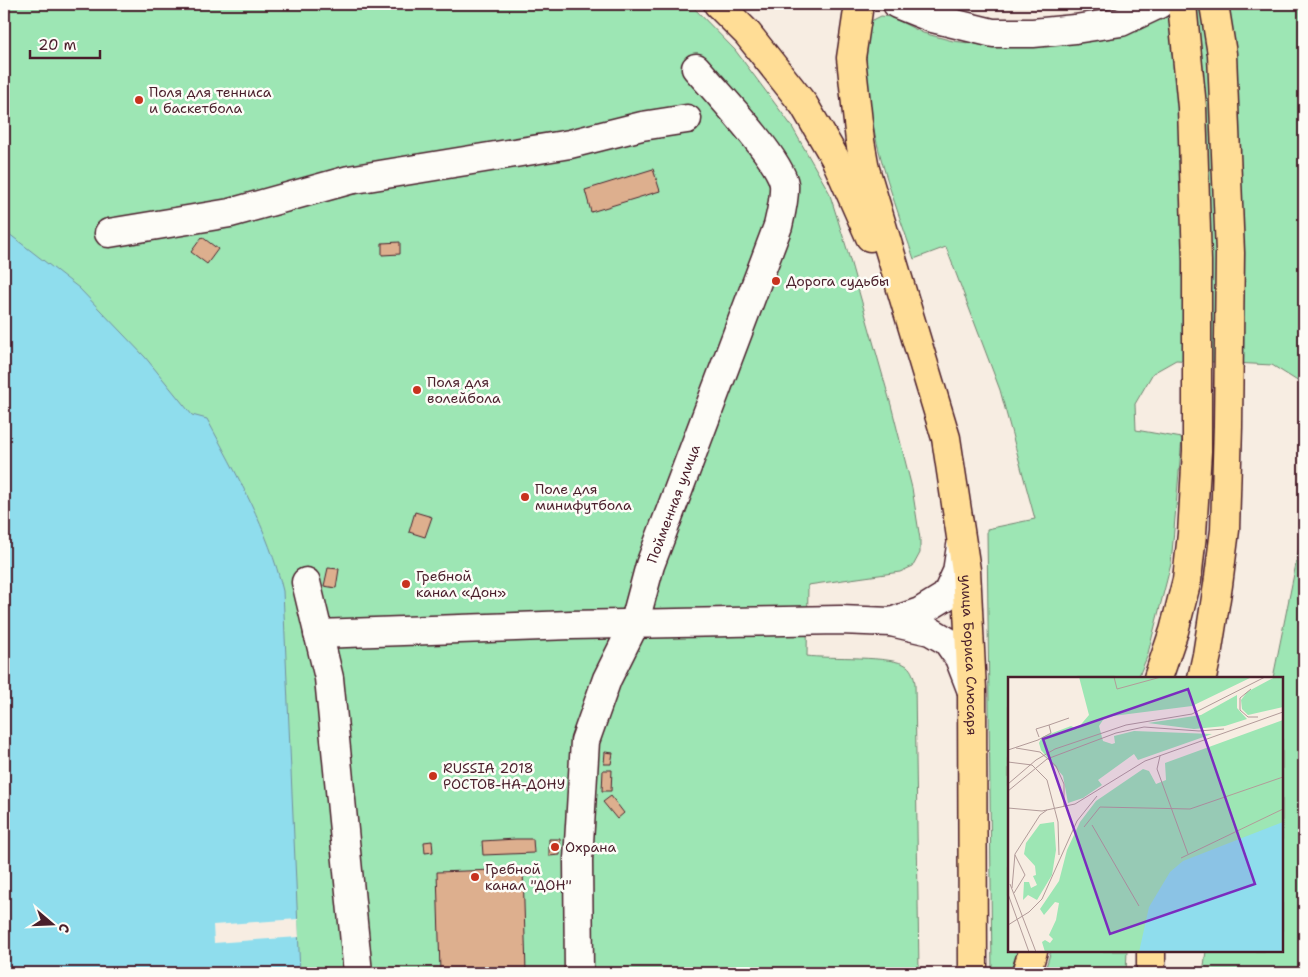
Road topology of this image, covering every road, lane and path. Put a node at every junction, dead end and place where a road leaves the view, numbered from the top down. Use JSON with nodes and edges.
{"nodes":[{"id":1,"x":718,"y":4,"type":"edge"},
{"id":2,"x":859,"y":4,"type":"edge"},
{"id":3,"x":897,"y":4,"type":"edge"},
{"id":4,"x":1159,"y":4,"type":"edge"},
{"id":5,"x":1182,"y":4,"type":"edge"},
{"id":6,"x":1214,"y":4,"type":"edge"},
{"id":7,"x":696,"y":68,"type":"dead end"},
{"id":8,"x":687,"y":119,"type":"dead end"},
{"id":9,"x":109,"y":233,"type":"dead end"},
{"id":10,"x":917,"y":344,"type":"junction"},
{"id":11,"x":962,"y":538,"type":"junction"},
{"id":12,"x":306,"y":582,"type":"dead end"},
{"id":13,"x":891,"y":622,"type":"junction"},
{"id":14,"x":634,"y":625,"type":"junction"},
{"id":15,"x":318,"y":634,"type":"junction"},
{"id":16,"x":1158,"y":677,"type":"edge"},
{"id":17,"x":1202,"y":677,"type":"edge"},
{"id":18,"x":972,"y":690,"type":"junction"},
{"id":19,"x":1033,"y":952,"type":"edge"},
{"id":20,"x":1151,"y":952,"type":"edge"},
{"id":21,"x":358,"y":973,"type":"edge"},
{"id":22,"x":579,"y":973,"type":"edge"},
{"id":23,"x":973,"y":973,"type":"edge"},
{"id":24,"x":1026,"y":973,"type":"edge"},
{"id":25,"x":1151,"y":973,"type":"edge"}],
"edges":[{"from":1,"to":10,"type":"main road"},
{"from":2,"to":10,"type":"main road"},
{"from":3,"to":4,"type":"street"},
{"from":5,"to":16,"type":"main road"},
{"from":6,"to":17,"type":"main road"},
{"from":7,"to":14,"type":"street","name":"Пойменная улица"},
{"from":8,"to":9,"type":"street"},
{"from":10,"to":11,"type":"main road","name":"улица Бориса Слюсаря"},
{"from":11,"to":13,"type":"street"},
{"from":11,"to":18,"type":"main road","name":"улица Бориса Слюсаря"},
{"from":12,"to":15,"type":"street"},
{"from":13,"to":14,"type":"street"},
{"from":13,"to":18,"type":"street"},
{"from":14,"to":15,"type":"street"},
{"from":14,"to":22,"type":"street","name":"Пойменная улица"},
{"from":15,"to":21,"type":"street"},
{"from":18,"to":23,"type":"main road","name":"улица Бориса Слюсаря"},
{"from":19,"to":24,"type":"main road"},
{"from":20,"to":25,"type":"main road"}]}
